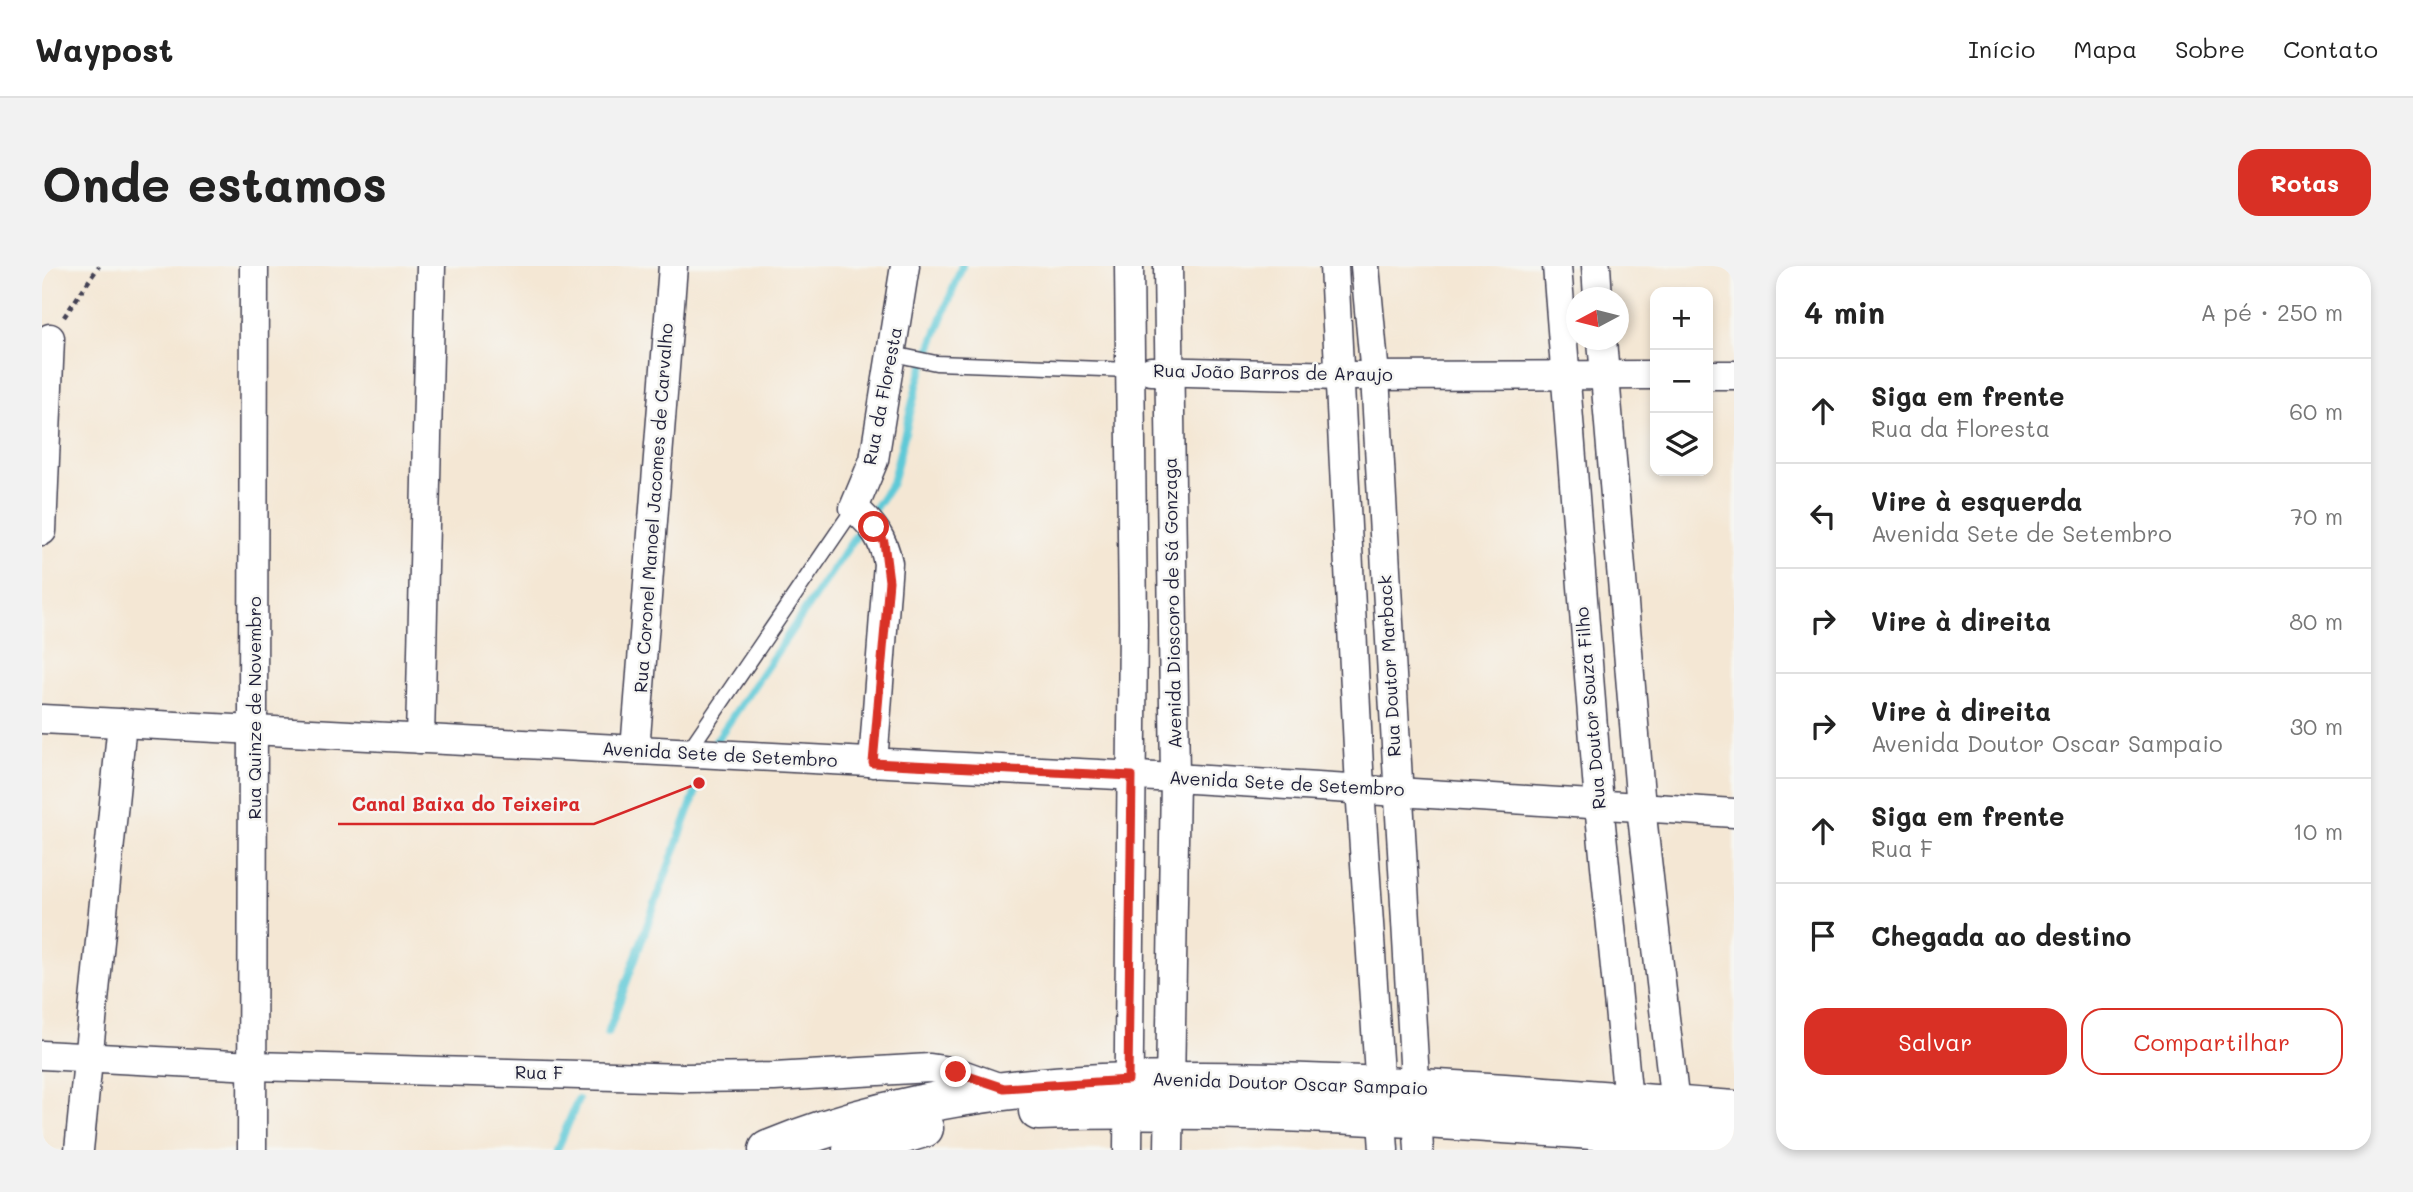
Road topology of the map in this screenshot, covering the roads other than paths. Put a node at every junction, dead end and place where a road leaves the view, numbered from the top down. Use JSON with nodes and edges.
{"nodes":[{"id":1,"x":254,"y":266,"type":"edge"},
{"id":2,"x":431,"y":266,"type":"edge"},
{"id":3,"x":673,"y":266,"type":"edge"},
{"id":4,"x":905,"y":266,"type":"edge"},
{"id":5,"x":1129,"y":266,"type":"edge"},
{"id":6,"x":1168,"y":266,"type":"edge"},
{"id":7,"x":1334,"y":266,"type":"edge"},
{"id":8,"x":1365,"y":266,"type":"edge"},
{"id":9,"x":1557,"y":266,"type":"edge"},
{"id":10,"x":1596,"y":266,"type":"edge"},
{"id":11,"x":1597,"y":287,"type":"edge"},
{"id":12,"x":50,"y":338,"type":"road end"},
{"id":13,"x":1602,"y":350,"type":"edge"},
{"id":14,"x":904,"y":357,"type":"junction"},
{"id":15,"x":1130,"y":370,"type":"junction"},
{"id":16,"x":1170,"y":372,"type":"junction"},
{"id":17,"x":1734,"y":374,"type":"edge"},
{"id":18,"x":1604,"y":375,"type":"junction"},
{"id":19,"x":1650,"y":375,"type":"edge"},
{"id":20,"x":1713,"y":375,"type":"edge"},
{"id":21,"x":1342,"y":376,"type":"junction"},
{"id":22,"x":1375,"y":376,"type":"junction"},
{"id":23,"x":1564,"y":376,"type":"junction"},
{"id":24,"x":863,"y":516,"type":"junction"},
{"id":25,"x":42,"y":531,"type":"edge"},
{"id":26,"x":1133,"y":623,"type":"junction"},
{"id":27,"x":1173,"y":623,"type":"junction"},
{"id":28,"x":42,"y":719,"type":"edge"},
{"id":29,"x":122,"y":723,"type":"junction"},
{"id":30,"x":255,"y":730,"type":"junction"},
{"id":31,"x":420,"y":739,"type":"junction"},
{"id":32,"x":635,"y":750,"type":"junction"},
{"id":33,"x":687,"y":753,"type":"junction"},
{"id":34,"x":873,"y":763,"type":"junction"},
{"id":35,"x":1132,"y":776,"type":"junction"},
{"id":36,"x":1175,"y":778,"type":"junction"},
{"id":37,"x":1360,"y":788,"type":"junction"},
{"id":38,"x":1397,"y":790,"type":"junction"},
{"id":39,"x":1599,"y":804,"type":"junction"},
{"id":40,"x":1642,"y":807,"type":"junction"},
{"id":41,"x":1734,"y":813,"type":"edge"},
{"id":42,"x":42,"y":1055,"type":"edge"},
{"id":43,"x":87,"y":1059,"type":"junction"},
{"id":44,"x":253,"y":1066,"type":"junction"},
{"id":45,"x":1128,"y":1094,"type":"junction"},
{"id":46,"x":1169,"y":1094,"type":"junction"},
{"id":47,"x":1012,"y":1100,"type":"junction"},
{"id":48,"x":1734,"y":1110,"type":"edge"},
{"id":49,"x":1399,"y":1117,"type":"edge"},
{"id":50,"x":1631,"y":1128,"type":"edge"},
{"id":51,"x":1677,"y":1131,"type":"edge"},
{"id":52,"x":1734,"y":1141,"type":"edge"},
{"id":53,"x":852,"y":1142,"type":"edge"},
{"id":54,"x":79,"y":1150,"type":"edge"},
{"id":55,"x":252,"y":1150,"type":"edge"},
{"id":56,"x":768,"y":1150,"type":"edge"},
{"id":57,"x":1128,"y":1150,"type":"edge"},
{"id":58,"x":1169,"y":1150,"type":"edge"}],
"edges":[{"from":1,"to":30,"type":"street","name":"Rua Quinze de Novembro"},
{"from":2,"to":31,"type":"street"},
{"from":3,"to":32,"type":"street","name":"Rua Coronel Manoel Jacomes de Carvalho"},
{"from":4,"to":14,"type":"street","name":"Rua da Floresta"},
{"from":5,"to":15,"type":"street"},
{"from":6,"to":16,"type":"street","name":"Avenida Dioscoro de Sá Gonzaga"},
{"from":7,"to":21,"type":"street","name":"Rua Doutor Marback"},
{"from":8,"to":22,"type":"street","name":"Rua Doutor Marback"},
{"from":9,"to":23,"type":"street","name":"Rua Doutor Souza Filho"},
{"from":10,"to":11,"type":"street"},
{"from":12,"to":25,"type":"street"},
{"from":13,"to":18,"type":"street"},
{"from":14,"to":15,"type":"lane","name":"Rua João Barros de Araujo"},
{"from":14,"to":24,"type":"street","name":"Rua da Floresta"},
{"from":15,"to":16,"type":"street","name":"Rua João Barros de Araujo"},
{"from":15,"to":26,"type":"street"},
{"from":16,"to":21,"type":"street","name":"Rua João Barros de Araujo"},
{"from":16,"to":27,"type":"street","name":"Avenida Dioscoro de Sá Gonzaga"},
{"from":17,"to":20,"type":"street"},
{"from":18,"to":19,"type":"street","name":"Rua João Barros de Araujo"},
{"from":18,"to":23,"type":"street","name":"Rua João Barros de Araujo"},
{"from":18,"to":40,"type":"street"},
{"from":21,"to":22,"type":"street","name":"Rua João Barros de Araujo"},
{"from":21,"to":37,"type":"street","name":"Rua Doutor Marback"},
{"from":22,"to":23,"type":"street","name":"Rua João Barros de Araujo"},
{"from":22,"to":38,"type":"street","name":"Rua Doutor Marback"},
{"from":23,"to":39,"type":"street","name":"Rua Doutor Souza Filho"},
{"from":24,"to":33,"type":"lane"},
{"from":24,"to":34,"type":"street"},
{"from":26,"to":27,"type":"street"},
{"from":26,"to":35,"type":"street"},
{"from":27,"to":36,"type":"street","name":"Avenida Dioscoro de Sá Gonzaga"},
{"from":28,"to":29,"type":"street","name":"Avenida Sete de Setembro"},
{"from":29,"to":30,"type":"street","name":"Avenida Sete de Setembro"},
{"from":29,"to":43,"type":"street"},
{"from":30,"to":31,"type":"street","name":"Avenida Sete de Setembro"},
{"from":30,"to":44,"type":"street","name":"Rua Quinze de Novembro"},
{"from":31,"to":32,"type":"street","name":"Avenida Sete de Setembro"},
{"from":32,"to":33,"type":"street","name":"Avenida Sete de Setembro"},
{"from":33,"to":34,"type":"street","name":"Avenida Sete de Setembro"},
{"from":34,"to":35,"type":"street","name":"Avenida Sete de Setembro"},
{"from":35,"to":36,"type":"street","name":"Avenida Sete de Setembro"},
{"from":35,"to":45,"type":"street"},
{"from":36,"to":37,"type":"street","name":"Avenida Sete de Setembro"},
{"from":36,"to":46,"type":"street","name":"Avenida Dioscoro de Sá Gonzaga"},
{"from":37,"to":38,"type":"street","name":"Avenida Sete de Setembro"},
{"from":37,"to":49,"type":"street","name":"Rua Doutor Marback"},
{"from":38,"to":39,"type":"street","name":"Avenida Sete de Setembro"},
{"from":38,"to":49,"type":"street","name":"Rua Doutor Marback"},
{"from":39,"to":40,"type":"street","name":"Avenida Sete de Setembro"},
{"from":39,"to":50,"type":"street","name":"Rua Doutor Souza Filho"},
{"from":40,"to":41,"type":"street","name":"Avenida Sete de Setembro"},
{"from":40,"to":51,"type":"street"},
{"from":42,"to":43,"type":"street","name":"Rua F"},
{"from":43,"to":44,"type":"street","name":"Rua F"},
{"from":43,"to":54,"type":"street"},
{"from":44,"to":47,"type":"street","name":"Rua F"},
{"from":44,"to":55,"type":"street","name":"Rua Quinze de Novembro"},
{"from":45,"to":46,"type":"main road","name":"Avenida Doutor Oscar Sampaio"},
{"from":45,"to":47,"type":"main road","name":"Avenida Doutor Oscar Sampaio"},
{"from":45,"to":57,"type":"street"},
{"from":46,"to":49,"type":"main road","name":"Avenida Doutor Oscar Sampaio"},
{"from":46,"to":58,"type":"street","name":"Avenida Dioscoro de Sá Gonzaga"},
{"from":47,"to":53,"type":"main road","name":"Avenida Doutor Oscar Sampaio"},
{"from":48,"to":51,"type":"main road","name":"Avenida Doutor Oscar Sampaio"},
{"from":49,"to":50,"type":"main road","name":"Avenida Doutor Oscar Sampaio"},
{"from":50,"to":51,"type":"main road","name":"Avenida Doutor Oscar Sampaio"},
{"from":51,"to":52,"type":"main road","name":"Avenida Doutor Oscar Sampaio"},
{"from":53,"to":56,"type":"main road","name":"Avenida Doutor Oscar Sampaio"}]}
